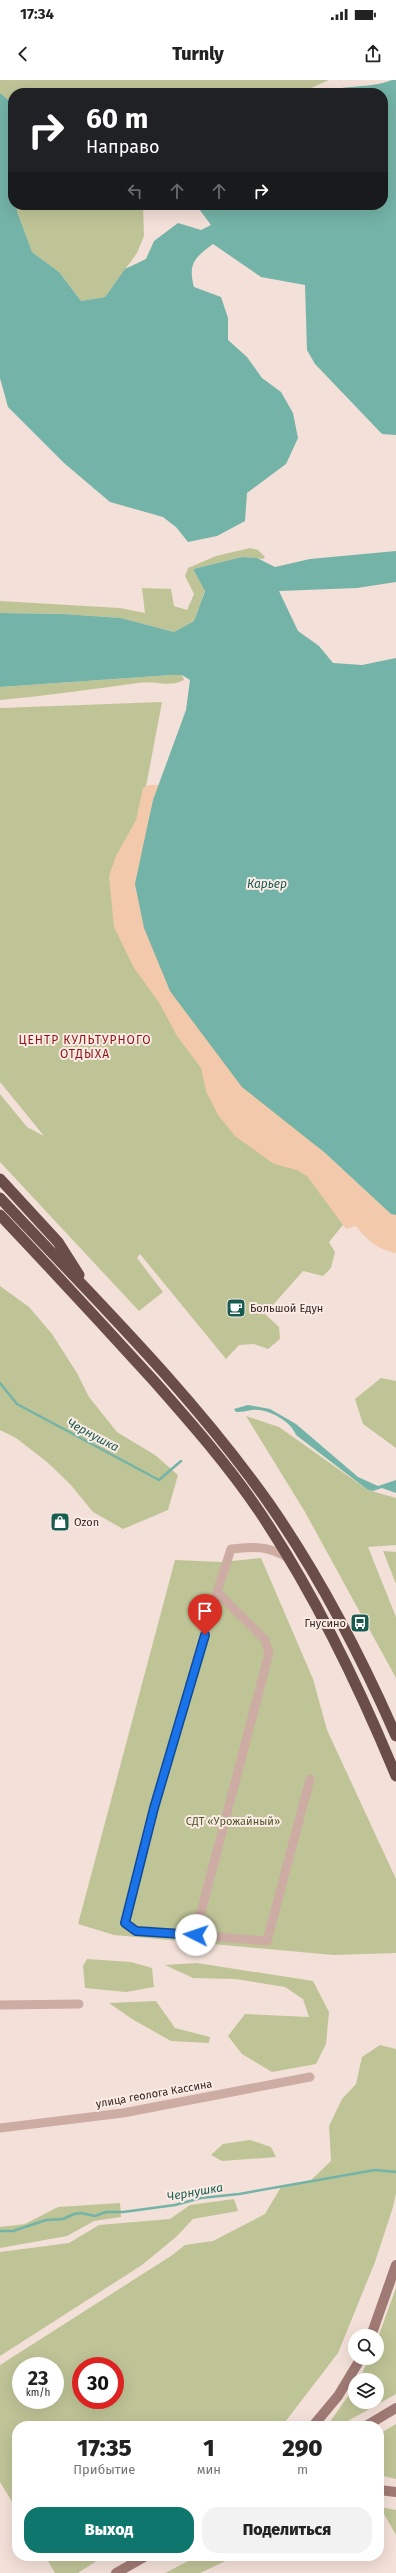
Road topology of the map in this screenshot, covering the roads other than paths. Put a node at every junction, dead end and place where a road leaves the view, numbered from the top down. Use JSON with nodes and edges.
{"nodes":[{"id":1,"x":0,"y":1178,"type":"edge"},
{"id":2,"x":0,"y":1198,"type":"edge"},
{"id":3,"x":0,"y":1215,"type":"edge"},
{"id":4,"x":99,"y":1304,"type":"junction"},
{"id":5,"x":289,"y":1559,"type":"junction"},
{"id":6,"x":217,"y":1592,"type":"junction"},
{"id":7,"x":396,"y":1736,"type":"edge"},
{"id":8,"x":396,"y":1776,"type":"edge"},
{"id":9,"x":310,"y":1779,"type":"dead end"},
{"id":10,"x":196,"y":1935,"type":"junction"},
{"id":11,"x":79,"y":2004,"type":"dead end"},
{"id":12,"x":0,"y":2005,"type":"edge"},
{"id":13,"x":310,"y":2077,"type":"dead end"},
{"id":14,"x":0,"y":2128,"type":"edge"},
{"id":15,"x":396,"y":2265,"type":"edge"},
{"id":16,"x":373,"y":2329,"type":"edge"},
{"id":17,"x":357,"y":2365,"type":"edge"},
{"id":18,"x":396,"y":2408,"type":"edge"},
{"id":19,"x":317,"y":2421,"type":"edge"},
{"id":20,"x":374,"y":2421,"type":"edge"},
{"id":21,"x":384,"y":2491,"type":"edge"},
{"id":22,"x":396,"y":2492,"type":"edge"},
{"id":23,"x":137,"y":2561,"type":"edge"},
{"id":24,"x":116,"y":2573,"type":"edge"}],
"edges":[{"from":1,"to":4,"type":"highway"},
{"from":2,"to":4,"type":"highway"},
{"from":3,"to":5,"type":"highway"},
{"from":4,"to":7,"type":"highway"},
{"from":5,"to":6,"type":"street"},
{"from":5,"to":8,"type":"highway"},
{"from":6,"to":10,"type":"street"},
{"from":6,"to":10,"type":"street"},
{"from":9,"to":10,"type":"street"},
{"from":11,"to":12,"type":"street"},
{"from":13,"to":14,"type":"street","name":"улица геолога Кассина"},
{"from":15,"to":16,"type":"main road"},
{"from":17,"to":19,"type":"main road"},
{"from":18,"to":20,"type":"main road"},
{"from":21,"to":22,"type":"main road"},
{"from":23,"to":24,"type":"main road"}]}
